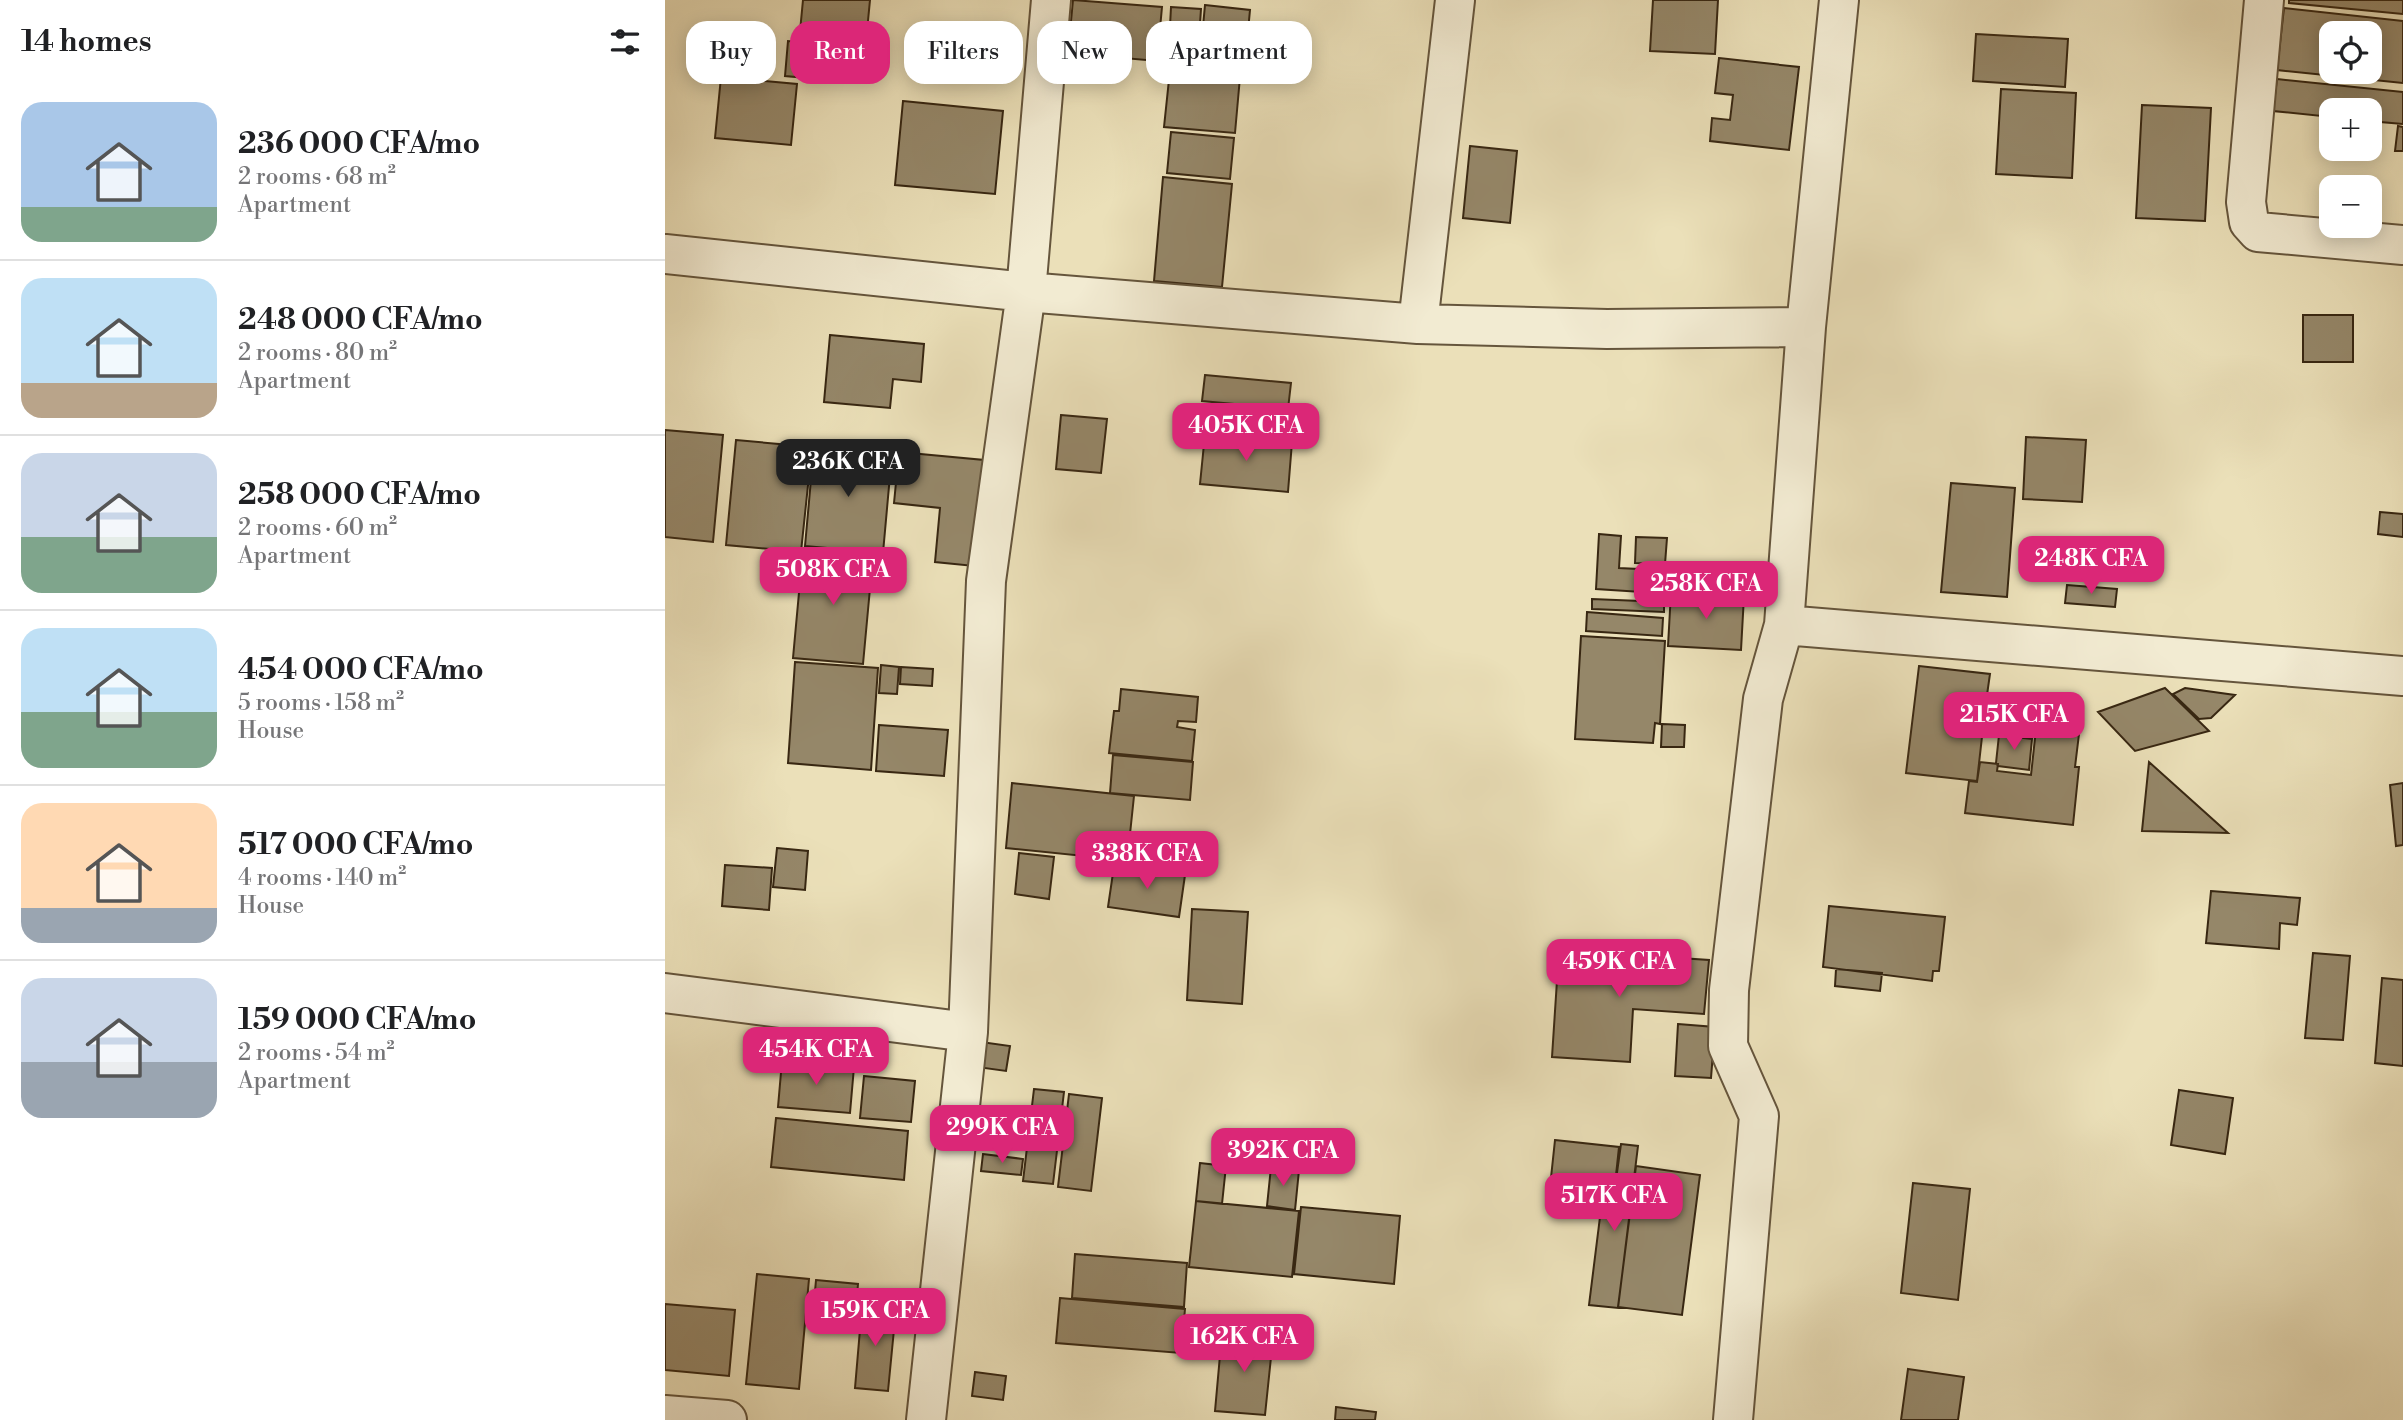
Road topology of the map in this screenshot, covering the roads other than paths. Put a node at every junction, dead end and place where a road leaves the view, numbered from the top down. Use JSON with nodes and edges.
{"nodes":[{"id":1,"x":1051,"y":0,"type":"edge"},
{"id":2,"x":1455,"y":0,"type":"edge"},
{"id":3,"x":1839,"y":0,"type":"edge"},
{"id":4,"x":2264,"y":0,"type":"edge"},
{"id":5,"x":2403,"y":245,"type":"edge"},
{"id":6,"x":665,"y":254,"type":"edge"},
{"id":7,"x":1026,"y":292,"type":"junction"},
{"id":8,"x":1419,"y":324,"type":"junction"},
{"id":9,"x":1806,"y":327,"type":"junction"},
{"id":10,"x":1784,"y":625,"type":"junction"},
{"id":11,"x":2403,"y":676,"type":"edge"},
{"id":12,"x":665,"y":993,"type":"edge"},
{"id":13,"x":968,"y":1032,"type":"junction"},
{"id":14,"x":665,"y":1415,"type":"edge"},
{"id":15,"x":727,"y":1420,"type":"edge"},
{"id":16,"x":926,"y":1420,"type":"edge"},
{"id":17,"x":1733,"y":1420,"type":"edge"}],
"edges":[{"from":1,"to":7,"type":"street"},
{"from":2,"to":8,"type":"street"},
{"from":3,"to":9,"type":"street"},
{"from":4,"to":5,"type":"street"},
{"from":6,"to":7,"type":"street"},
{"from":7,"to":8,"type":"street"},
{"from":7,"to":13,"type":"street"},
{"from":8,"to":9,"type":"street"},
{"from":9,"to":10,"type":"street"},
{"from":10,"to":11,"type":"street"},
{"from":10,"to":17,"type":"street"},
{"from":12,"to":13,"type":"street"},
{"from":13,"to":16,"type":"street"},
{"from":14,"to":15,"type":"street"}]}
